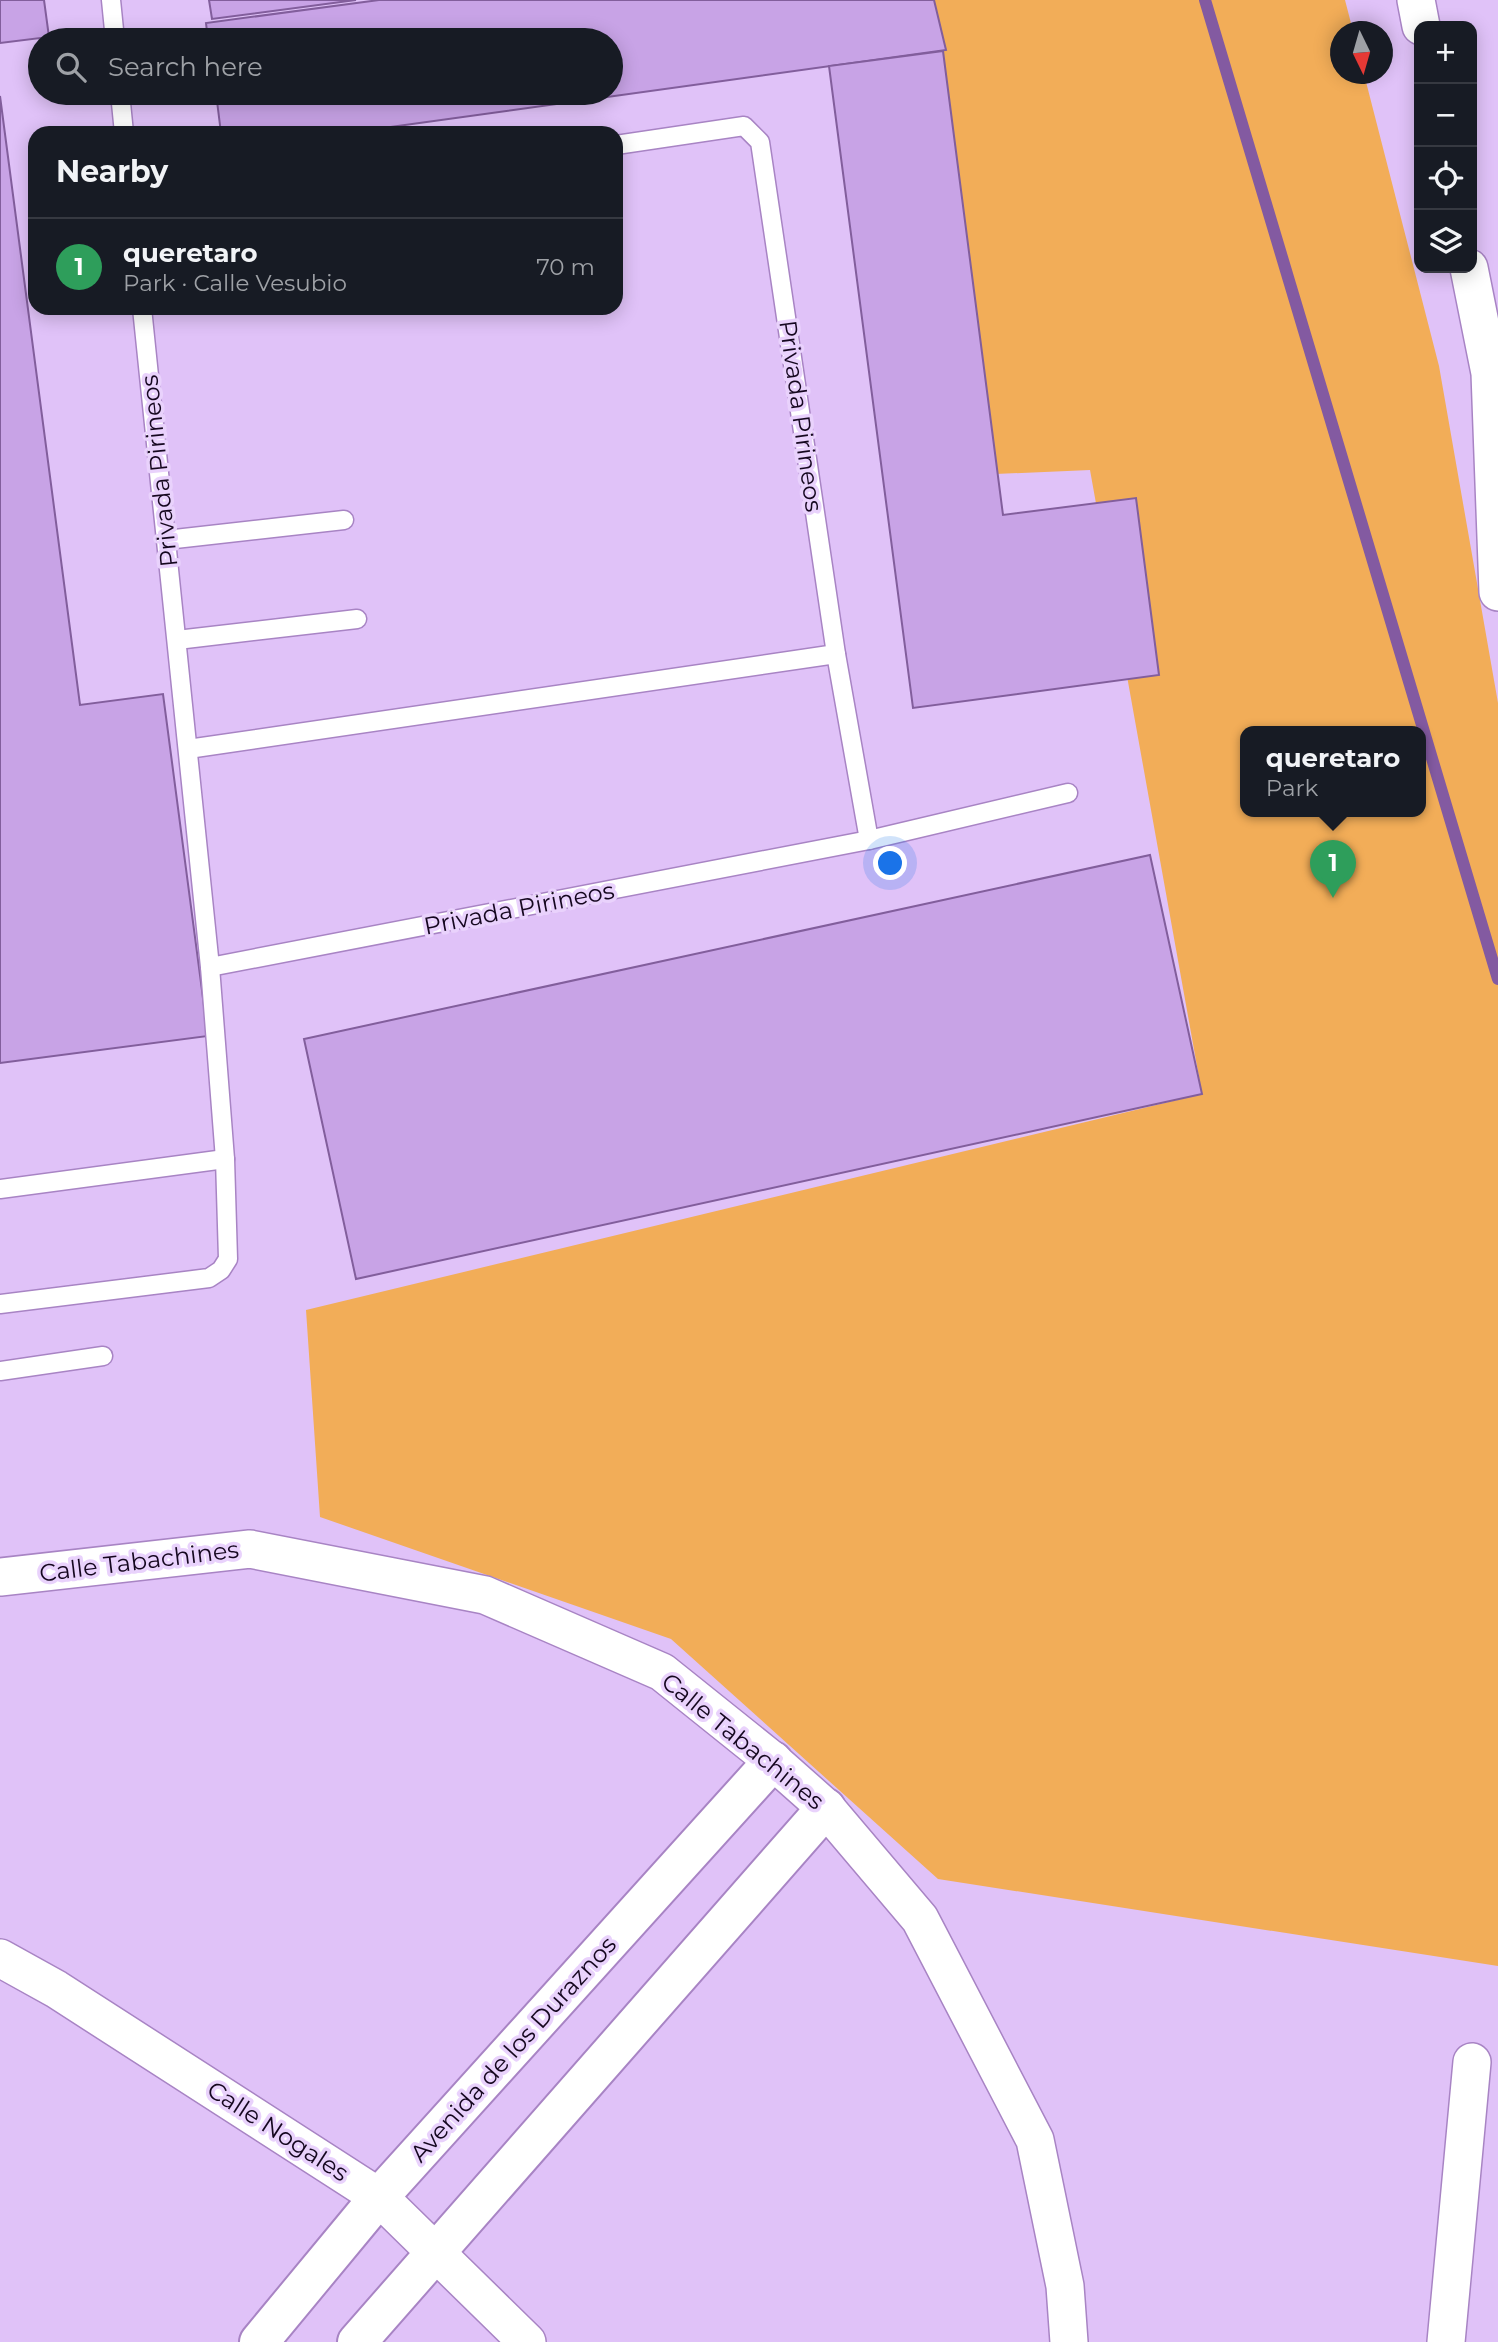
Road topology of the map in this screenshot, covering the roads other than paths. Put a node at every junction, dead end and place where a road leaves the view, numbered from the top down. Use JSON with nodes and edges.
{"nodes":[{"id":1,"x":111,"y":0,"type":"edge"},
{"id":2,"x":1416,"y":0,"type":"edge"},
{"id":3,"x":1420,"y":21,"type":"edge"},
{"id":4,"x":114,"y":28,"type":"edge"},
{"id":5,"x":121,"y":105,"type":"edge"},
{"id":6,"x":123,"y":126,"type":"edge"},
{"id":7,"x":623,"y":144,"type":"edge"},
{"id":8,"x":1470,"y":273,"type":"edge"},
{"id":9,"x":143,"y":315,"type":"edge"},
{"id":10,"x":1494,"y":373,"type":"edge"},
{"id":11,"x":344,"y":520,"type":"dead end"},
{"id":12,"x":166,"y":540,"type":"junction"},
{"id":13,"x":1498,"y":592,"type":"edge"},
{"id":14,"x":357,"y":619,"type":"dead end"},
{"id":15,"x":177,"y":640,"type":"junction"},
{"id":16,"x":836,"y":654,"type":"junction"},
{"id":17,"x":188,"y":749,"type":"junction"},
{"id":18,"x":1068,"y":793,"type":"dead end"},
{"id":19,"x":869,"y":840,"type":"junction"},
{"id":20,"x":210,"y":967,"type":"junction"},
{"id":21,"x":225,"y":1159,"type":"junction"},
{"id":22,"x":0,"y":1189,"type":"edge"},
{"id":23,"x":0,"y":1304,"type":"edge"},
{"id":24,"x":103,"y":1356,"type":"dead end"},
{"id":25,"x":0,"y":1371,"type":"edge"},
{"id":26,"x":0,"y":1577,"type":"edge"},
{"id":27,"x":773,"y":1761,"type":"junction"},
{"id":28,"x":826,"y":1808,"type":"junction"},
{"id":29,"x":0,"y":1958,"type":"edge"},
{"id":30,"x":1472,"y":2062,"type":"dead end"},
{"id":31,"x":379,"y":2197,"type":"junction"},
{"id":32,"x":437,"y":2253,"type":"junction"},
{"id":33,"x":259,"y":2342,"type":"edge"},
{"id":34,"x":357,"y":2342,"type":"edge"},
{"id":35,"x":527,"y":2342,"type":"edge"},
{"id":36,"x":1069,"y":2342,"type":"edge"},
{"id":37,"x":1446,"y":2342,"type":"edge"}],
"edges":[{"from":1,"to":4,"type":"lane"},
{"from":2,"to":3,"type":"street"},
{"from":5,"to":6,"type":"lane"},
{"from":7,"to":16,"type":"lane","name":"Privada Pirineos"},
{"from":8,"to":10,"type":"street"},
{"from":9,"to":12,"type":"lane","name":"Privada Pirineos"},
{"from":10,"to":13,"type":"street"},
{"from":11,"to":12,"type":"lane"},
{"from":12,"to":15,"type":"lane","name":"Privada Pirineos"},
{"from":14,"to":15,"type":"lane"},
{"from":15,"to":17,"type":"lane","name":"Privada Pirineos"},
{"from":16,"to":17,"type":"lane"},
{"from":16,"to":19,"type":"lane","name":"Privada Pirineos"},
{"from":17,"to":20,"type":"lane","name":"Privada Pirineos"},
{"from":18,"to":19,"type":"lane","name":"Privada Pirineos"},
{"from":19,"to":20,"type":"lane","name":"Privada Pirineos"},
{"from":20,"to":21,"type":"lane","name":"Privada Pirineos"},
{"from":21,"to":22,"type":"lane"},
{"from":21,"to":23,"type":"lane","name":"Privada Pirineos"},
{"from":24,"to":25,"type":"lane"},
{"from":26,"to":27,"type":"street","name":"Calle Tabachines"},
{"from":27,"to":28,"type":"street","name":"Calle Tabachines"},
{"from":27,"to":31,"type":"street","name":"Avenida de los Duraznos"},
{"from":28,"to":32,"type":"street"},
{"from":28,"to":36,"type":"street","name":"Calle Tabachines"},
{"from":29,"to":31,"type":"street","name":"Calle Nogales"},
{"from":30,"to":37,"type":"street"},
{"from":31,"to":32,"type":"street","name":"Calle Nogales"},
{"from":31,"to":33,"type":"street","name":"Avenida de los Duraznos"},
{"from":32,"to":34,"type":"street"},
{"from":32,"to":35,"type":"street","name":"Calle Nogales"}]}
